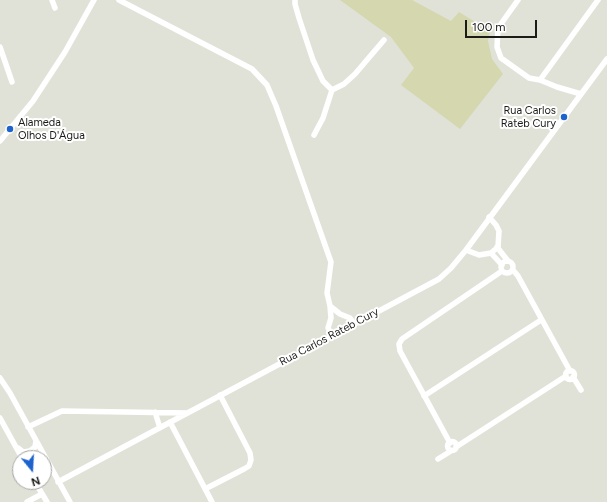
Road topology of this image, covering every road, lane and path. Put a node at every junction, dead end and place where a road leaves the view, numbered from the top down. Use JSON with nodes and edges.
{"nodes":[{"id":1,"x":52,"y":0,"type":"edge"},
{"id":2,"x":94,"y":0,"type":"edge"},
{"id":3,"x":119,"y":0,"type":"edge"},
{"id":4,"x":296,"y":0,"type":"edge"},
{"id":5,"x":518,"y":0,"type":"edge"},
{"id":6,"x":598,"y":0,"type":"edge"},
{"id":7,"x":55,"y":8,"type":"dead end"},
{"id":8,"x":384,"y":40,"type":"dead end"},
{"id":9,"x":0,"y":47,"type":"edge"},
{"id":10,"x":607,"y":58,"type":"edge"},
{"id":11,"x":540,"y":80,"type":"junction"},
{"id":12,"x":12,"y":82,"type":"dead end"},
{"id":13,"x":332,"y":90,"type":"junction"},
{"id":14,"x":581,"y":94,"type":"junction"},
{"id":15,"x":314,"y":135,"type":"dead end"},
{"id":16,"x":0,"y":141,"type":"edge"},
{"id":17,"x":489,"y":217,"type":"junction"},
{"id":18,"x":497,"y":247,"type":"junction"},
{"id":19,"x":466,"y":250,"type":"junction"},
{"id":20,"x":491,"y":253,"type":"junction"},
{"id":21,"x":508,"y":261,"type":"junction"},
{"id":22,"x":502,"y":268,"type":"junction"},
{"id":23,"x":513,"y":270,"type":"junction"},
{"id":24,"x":330,"y":306,"type":"junction"},
{"id":25,"x":340,"y":314,"type":"junction"},
{"id":26,"x":331,"y":318,"type":"junction"},
{"id":27,"x":542,"y":320,"type":"junction"},
{"id":28,"x":354,"y":324,"type":"junction"},
{"id":29,"x":332,"y":335,"type":"junction"},
{"id":30,"x":570,"y":371,"type":"junction"},
{"id":31,"x":566,"y":376,"type":"junction"},
{"id":32,"x":573,"y":377,"type":"junction"},
{"id":33,"x":0,"y":378,"type":"edge"},
{"id":34,"x":581,"y":390,"type":"dead end"},
{"id":35,"x":220,"y":395,"type":"junction"},
{"id":36,"x":424,"y":396,"type":"junction"},
{"id":37,"x":154,"y":412,"type":"junction"},
{"id":38,"x":187,"y":413,"type":"junction"},
{"id":39,"x":0,"y":418,"type":"edge"},
{"id":40,"x":170,"y":422,"type":"junction"},
{"id":41,"x":28,"y":427,"type":"junction"},
{"id":42,"x":160,"y":428,"type":"junction"},
{"id":43,"x":36,"y":441,"type":"junction"},
{"id":44,"x":16,"y":447,"type":"junction"},
{"id":45,"x":454,"y":449,"type":"junction"},
{"id":46,"x":18,"y":450,"type":"edge"},
{"id":47,"x":41,"y":450,"type":"edge"},
{"id":48,"x":438,"y":459,"type":"dead end"},
{"id":49,"x":52,"y":470,"type":"edge"},
{"id":50,"x":58,"y":482,"type":"junction"},
{"id":51,"x":205,"y":489,"type":"junction"},
{"id":52,"x":40,"y":490,"type":"edge"},
{"id":53,"x":42,"y":494,"type":"junction"},
{"id":54,"x":26,"y":502,"type":"edge"},
{"id":55,"x":47,"y":502,"type":"edge"},
{"id":56,"x":70,"y":502,"type":"edge"},
{"id":57,"x":212,"y":502,"type":"edge"}],
"edges":[{"from":1,"to":7,"type":"street"},
{"from":2,"to":16,"type":"street"},
{"from":3,"to":24,"type":"street"},
{"from":4,"to":13,"type":"street"},
{"from":5,"to":11,"type":"street"},
{"from":6,"to":11,"type":"street"},
{"from":8,"to":13,"type":"street"},
{"from":9,"to":12,"type":"street"},
{"from":10,"to":14,"type":"street","name":"Rua Carlos Rateb Cury"},
{"from":11,"to":14,"type":"street"},
{"from":13,"to":15,"type":"street"},
{"from":14,"to":17,"type":"street","name":"Rua Carlos Rateb Cury"},
{"from":17,"to":18,"type":"street"},
{"from":17,"to":19,"type":"street","name":"Rua Carlos Rateb Cury"},
{"from":18,"to":20,"type":"street"},
{"from":18,"to":21,"type":"street"},
{"from":19,"to":20,"type":"street"},
{"from":19,"to":28,"type":"street","name":"Rua Carlos Rateb Cury"},
{"from":20,"to":22,"type":"street"},
{"from":21,"to":22,"type":"street"},
{"from":21,"to":23,"type":"street"},
{"from":22,"to":23,"type":"street"},
{"from":22,"to":36,"type":"street"},
{"from":23,"to":27,"type":"street"},
{"from":24,"to":25,"type":"street"},
{"from":24,"to":26,"type":"street"},
{"from":25,"to":26,"type":"street"},
{"from":25,"to":28,"type":"street"},
{"from":26,"to":29,"type":"street"},
{"from":27,"to":30,"type":"street"},
{"from":27,"to":36,"type":"street"},
{"from":28,"to":29,"type":"street","name":"Rua Carlos Rateb Cury"},
{"from":29,"to":35,"type":"street","name":"Rua Carlos Rateb Cury"},
{"from":30,"to":31,"type":"street"},
{"from":30,"to":32,"type":"street"},
{"from":31,"to":32,"type":"street"},
{"from":31,"to":45,"type":"street"},
{"from":32,"to":34,"type":"street"},
{"from":33,"to":41,"type":"street"},
{"from":35,"to":38,"type":"street","name":"Rua Carlos Rateb Cury"},
{"from":35,"to":51,"type":"street"},
{"from":36,"to":45,"type":"street"},
{"from":37,"to":38,"type":"street"},
{"from":37,"to":41,"type":"street"},
{"from":37,"to":42,"type":"street"},
{"from":38,"to":40,"type":"street","name":"Rua Carlos Rateb Cury"},
{"from":39,"to":44,"type":"street"},
{"from":40,"to":42,"type":"street","name":"Rua Carlos Rateb Cury"},
{"from":40,"to":51,"type":"street"},
{"from":41,"to":43,"type":"street"},
{"from":42,"to":50,"type":"street","name":"Rua Carlos Rateb Cury"},
{"from":43,"to":44,"type":"street"},
{"from":43,"to":47,"type":"street"},
{"from":44,"to":46,"type":"street"},
{"from":45,"to":48,"type":"street"},
{"from":49,"to":50,"type":"street"},
{"from":50,"to":56,"type":"street"},
{"from":51,"to":57,"type":"street"},
{"from":52,"to":53,"type":"street"},
{"from":53,"to":54,"type":"street"},
{"from":53,"to":55,"type":"street"}]}
